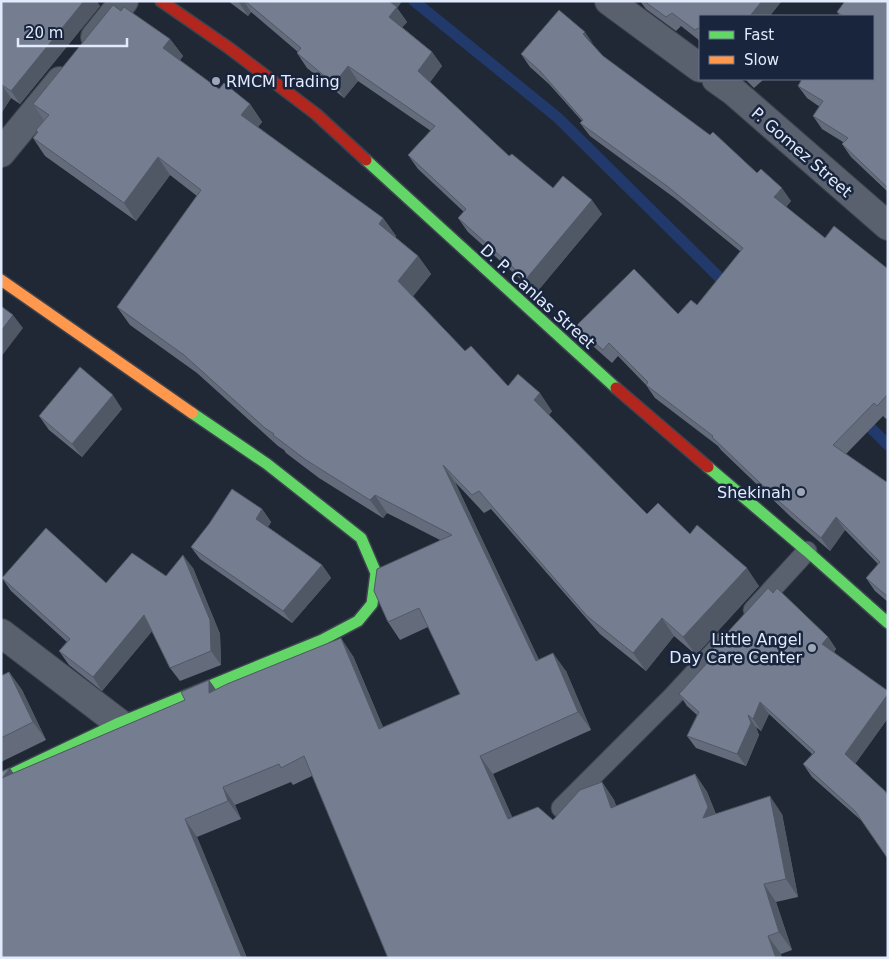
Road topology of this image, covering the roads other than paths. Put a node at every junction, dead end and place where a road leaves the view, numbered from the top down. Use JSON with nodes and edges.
{"nodes":[{"id":1,"x":124,"y":1,"type":"edge"},
{"id":2,"x":161,"y":1,"type":"edge"},
{"id":3,"x":609,"y":1,"type":"edge"},
{"id":4,"x":699,"y":67,"type":"edge"},
{"id":5,"x":717,"y":80,"type":"edge"},
{"id":6,"x":1,"y":153,"type":"edge"},
{"id":7,"x":888,"y":226,"type":"edge"},
{"id":8,"x":1,"y":280,"type":"edge"},
{"id":9,"x":807,"y":551,"type":"junction"},
{"id":10,"x":888,"y":623,"type":"edge"},
{"id":11,"x":1,"y":633,"type":"edge"},
{"id":12,"x":119,"y":723,"type":"junction"},
{"id":13,"x":1,"y":779,"type":"edge"},
{"id":14,"x":561,"y":808,"type":"edge"}],
"edges":[{"from":1,"to":6,"type":"street"},
{"from":2,"to":9,"type":"main road","name":"D. P. Canlas Street"},
{"from":3,"to":4,"type":"street"},
{"from":5,"to":7,"type":"street","name":"P. Gomez Street"},
{"from":8,"to":12,"type":"main road"},
{"from":9,"to":10,"type":"main road","name":"D. P. Canlas Street"},
{"from":9,"to":14,"type":"lane"},
{"from":11,"to":12,"type":"street"},
{"from":12,"to":13,"type":"main road"}]}
